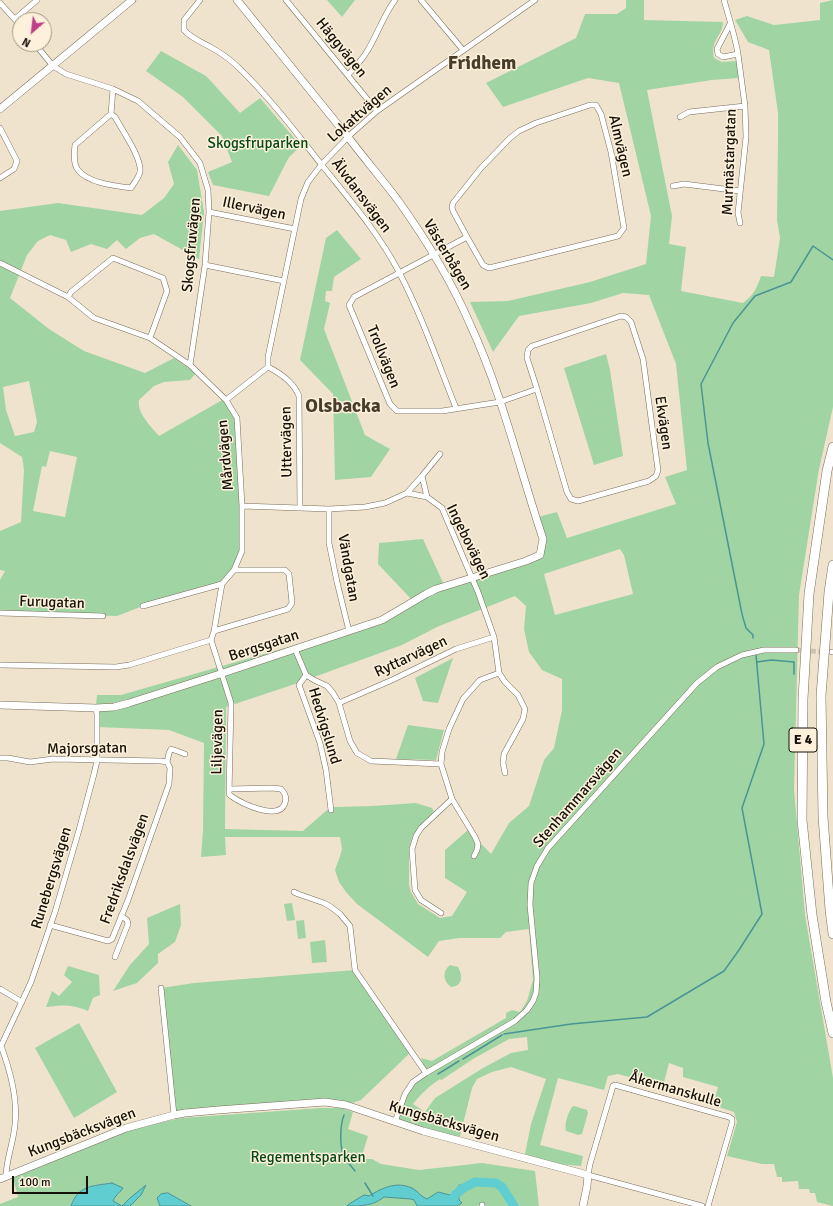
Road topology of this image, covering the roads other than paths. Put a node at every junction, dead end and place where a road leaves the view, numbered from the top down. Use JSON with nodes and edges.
{"nodes":[{"id":1,"x":37,"y":0,"type":"edge"},
{"id":2,"x":132,"y":0,"type":"edge"},
{"id":3,"x":200,"y":0,"type":"edge"},
{"id":4,"x":237,"y":0,"type":"edge"},
{"id":5,"x":286,"y":0,"type":"edge"},
{"id":6,"x":396,"y":0,"type":"edge"},
{"id":7,"x":421,"y":0,"type":"edge"},
{"id":8,"x":534,"y":0,"type":"edge"},
{"id":9,"x":724,"y":0,"type":"edge"},
{"id":10,"x":0,"y":3,"type":"edge"},
{"id":11,"x":23,"y":12,"type":"edge"},
{"id":12,"x":12,"y":16,"type":"edge"},
{"id":13,"x":730,"y":24,"type":"junction"},
{"id":14,"x":463,"y":50,"type":"junction"},
{"id":15,"x":42,"y":52,"type":"edge"},
{"id":16,"x":738,"y":54,"type":"junction"},
{"id":17,"x":53,"y":66,"type":"junction"},
{"id":18,"x":348,"y":75,"type":"junction"},
{"id":19,"x":114,"y":89,"type":"junction"},
{"id":20,"x":745,"y":106,"type":"junction"},
{"id":21,"x":0,"y":109,"type":"edge"},
{"id":22,"x":377,"y":111,"type":"junction"},
{"id":23,"x":111,"y":114,"type":"junction"},
{"id":24,"x":680,"y":117,"type":"dead end"},
{"id":25,"x":0,"y":128,"type":"edge"},
{"id":26,"x":348,"y":137,"type":"junction"},
{"id":27,"x":322,"y":164,"type":"junction"},
{"id":28,"x":0,"y":178,"type":"edge"},
{"id":29,"x":673,"y":186,"type":"dead end"},
{"id":30,"x":740,"y":191,"type":"junction"},
{"id":31,"x":209,"y":212,"type":"junction"},
{"id":32,"x":740,"y":223,"type":"dead end"},
{"id":33,"x":295,"y":229,"type":"junction"},
{"id":34,"x":467,"y":237,"type":"junction"},
{"id":35,"x":433,"y":254,"type":"junction"},
{"id":36,"x":0,"y":263,"type":"edge"},
{"id":37,"x":205,"y":265,"type":"junction"},
{"id":38,"x":399,"y":273,"type":"junction"},
{"id":39,"x":284,"y":281,"type":"junction"},
{"id":40,"x":68,"y":297,"type":"junction"},
{"id":41,"x":150,"y":338,"type":"junction"},
{"id":42,"x":190,"y":365,"type":"junction"},
{"id":43,"x":268,"y":367,"type":"junction"},
{"id":44,"x":537,"y":390,"type":"junction"},
{"id":45,"x":226,"y":400,"type":"junction"},
{"id":46,"x":500,"y":402,"type":"junction"},
{"id":47,"x":456,"y":408,"type":"junction"},
{"id":48,"x":833,"y":447,"type":"edge"},
{"id":49,"x":440,"y":454,"type":"dead end"},
{"id":50,"x":422,"y":476,"type":"junction"},
{"id":51,"x":407,"y":493,"type":"junction"},
{"id":52,"x":427,"y":497,"type":"junction"},
{"id":53,"x":242,"y":506,"type":"junction"},
{"id":54,"x":300,"y":508,"type":"junction"},
{"id":55,"x":329,"y":509,"type":"junction"},
{"id":56,"x":526,"y":561,"type":"joint"},
{"id":57,"x":833,"y":565,"type":"edge"},
{"id":58,"x":234,"y":570,"type":"junction"},
{"id":59,"x":472,"y":577,"type":"junction"},
{"id":60,"x":222,"y":584,"type":"junction"},
{"id":61,"x":143,"y":606,"type":"dead end"},
{"id":62,"x":0,"y":613,"type":"edge"},
{"id":63,"x":103,"y":616,"type":"dead end"},
{"id":64,"x":214,"y":631,"type":"junction"},
{"id":65,"x":349,"y":631,"type":"junction"},
{"id":66,"x":494,"y":637,"type":"junction"},
{"id":67,"x":211,"y":640,"type":"junction"},
{"id":68,"x":295,"y":649,"type":"junction"},
{"id":69,"x":796,"y":650,"type":"tunnel mouth"},
{"id":70,"x":0,"y":665,"type":"edge"},
{"id":71,"x":222,"y":673,"type":"junction"},
{"id":72,"x":499,"y":673,"type":"junction"},
{"id":73,"x":306,"y":675,"type":"junction"},
{"id":74,"x":339,"y":703,"type":"junction"},
{"id":75,"x":0,"y":705,"type":"edge"},
{"id":76,"x":96,"y":708,"type":"junction"},
{"id":77,"x":185,"y":754,"type":"dead end"},
{"id":78,"x":0,"y":758,"type":"edge"},
{"id":79,"x":97,"y":761,"type":"junction"},
{"id":80,"x":167,"y":762,"type":"junction"},
{"id":81,"x":441,"y":764,"type":"junction"},
{"id":82,"x":505,"y":773,"type":"dead end"},
{"id":83,"x":230,"y":789,"type":"junction"},
{"id":84,"x":452,"y":799,"type":"junction"},
{"id":85,"x":331,"y":810,"type":"dead end"},
{"id":86,"x":474,"y":856,"type":"dead end"},
{"id":87,"x":294,"y":892,"type":"dead end"},
{"id":88,"x":441,"y":913,"type":"dead end"},
{"id":89,"x":121,"y":916,"type":"junction"},
{"id":90,"x":50,"y":925,"type":"junction"},
{"id":91,"x":833,"y":934,"type":"edge"},
{"id":92,"x":115,"y":958,"type":"dead end"},
{"id":93,"x":161,"y":988,"type":"dead end"},
{"id":94,"x":0,"y":989,"type":"edge"},
{"id":95,"x":22,"y":1002,"type":"junction"},
{"id":96,"x":833,"y":1033,"type":"edge"},
{"id":97,"x":1,"y":1046,"type":"edge"},
{"id":98,"x":426,"y":1073,"type":"junction"},
{"id":99,"x":174,"y":1115,"type":"junction"},
{"id":100,"x":394,"y":1122,"type":"junction"},
{"id":101,"x":588,"y":1175,"type":"junction"},
{"id":102,"x":7,"y":1176,"type":"junction"},
{"id":103,"x":0,"y":1179,"type":"edge"},
{"id":104,"x":582,"y":1206,"type":"edge"},
{"id":105,"x":702,"y":1206,"type":"edge"},
{"id":106,"x":708,"y":1206,"type":"edge"}],
"edges":[{"from":1,"to":11,"type":"street"},
{"from":2,"to":17,"type":"street"},
{"from":3,"to":27,"type":"street","name":"Älvdansvägen"},
{"from":4,"to":26,"type":"street","name":"Västerbågen"},
{"from":5,"to":18,"type":"street","name":"Häggvägen"},
{"from":6,"to":18,"type":"street"},
{"from":7,"to":14,"type":"street"},
{"from":8,"to":14,"type":"street","name":"Lokattvägen"},
{"from":9,"to":13,"type":"street","name":"Murmästargatan"},
{"from":10,"to":12,"type":"street"},
{"from":13,"to":16,"type":"street","name":"Murmästargatan"},
{"from":13,"to":16,"type":"street"},
{"from":14,"to":22,"type":"street","name":"Lokattvägen"},
{"from":15,"to":17,"type":"street"},
{"from":16,"to":20,"type":"street","name":"Murmästargatan"},
{"from":17,"to":19,"type":"street","name":"Skogsfruvägen"},
{"from":17,"to":21,"type":"street"},
{"from":18,"to":22,"type":"street","name":"Häggvägen"},
{"from":19,"to":23,"type":"street"},
{"from":19,"to":31,"type":"street","name":"Skogsfruvägen"},
{"from":20,"to":24,"type":"street"},
{"from":20,"to":30,"type":"street","name":"Murmästargatan"},
{"from":22,"to":26,"type":"street","name":"Lokattvägen"},
{"from":23,"to":23,"type":"street"},
{"from":25,"to":28,"type":"street"},
{"from":26,"to":27,"type":"street","name":"Lokattvägen"},
{"from":26,"to":35,"type":"street","name":"Västerbågen"},
{"from":27,"to":33,"type":"street","name":"Lokattvägen"},
{"from":27,"to":38,"type":"street","name":"Älvdansvägen"},
{"from":29,"to":30,"type":"street"},
{"from":30,"to":32,"type":"street","name":"Murmästargatan"},
{"from":31,"to":33,"type":"street","name":"Illervägen"},
{"from":31,"to":37,"type":"street","name":"Skogsfruvägen"},
{"from":33,"to":39,"type":"street","name":"Lokattvägen"},
{"from":34,"to":34,"type":"street","name":"Almvägen"},
{"from":34,"to":35,"type":"street"},
{"from":35,"to":38,"type":"street","name":"Trollvägen"},
{"from":35,"to":46,"type":"street","name":"Västerbågen"},
{"from":36,"to":40,"type":"street","name":"Mårdvägen"},
{"from":37,"to":39,"type":"street"},
{"from":37,"to":42,"type":"street","name":"Skogsfruvägen"},
{"from":38,"to":47,"type":"street","name":"Älvdansvägen"},
{"from":38,"to":47,"type":"street","name":"Trollvägen"},
{"from":39,"to":43,"type":"street","name":"Lokattvägen"},
{"from":40,"to":41,"type":"street","name":"Mårdvägen"},
{"from":40,"to":41,"type":"street"},
{"from":41,"to":42,"type":"street","name":"Mårdvägen"},
{"from":42,"to":45,"type":"street","name":"Mårdvägen"},
{"from":43,"to":45,"type":"street"},
{"from":43,"to":54,"type":"street","name":"Uttervägen"},
{"from":44,"to":44,"type":"street","name":"Ekvägen"},
{"from":44,"to":46,"type":"street"},
{"from":45,"to":53,"type":"street","name":"Mårdvägen"},
{"from":46,"to":47,"type":"street","name":"Trollvägen"},
{"from":46,"to":56,"type":"street","name":"Västerbågen"},
{"from":48,"to":96,"type":"highway","number":"E 4"},
{"from":49,"to":50,"type":"street"},
{"from":50,"to":51,"type":"street"},
{"from":50,"to":52,"type":"street"},
{"from":51,"to":52,"type":"street","name":"Ingebovägen"},
{"from":51,"to":55,"type":"street"},
{"from":52,"to":59,"type":"street","name":"Ingebovägen"},
{"from":53,"to":54,"type":"street"},
{"from":53,"to":58,"type":"street","name":"Mårdvägen"},
{"from":54,"to":55,"type":"street"},
{"from":55,"to":65,"type":"street","name":"Vändgatan"},
{"from":56,"to":59,"type":"street","name":"Bergsgatan"},
{"from":57,"to":91,"type":"highway","number":"E 4"},
{"from":58,"to":60,"type":"street","name":"Mårdvägen"},
{"from":58,"to":64,"type":"street"},
{"from":59,"to":65,"type":"street","name":"Bergsgatan"},
{"from":59,"to":66,"type":"street","name":"Ingebovägen"},
{"from":60,"to":61,"type":"street"},
{"from":60,"to":64,"type":"street"},
{"from":62,"to":63,"type":"street","name":"Furugatan"},
{"from":64,"to":67,"type":"street"},
{"from":65,"to":68,"type":"street","name":"Bergsgatan"},
{"from":66,"to":72,"type":"street","name":"Ingebovägen"},
{"from":66,"to":74,"type":"street","name":"Ryttarvägen"},
{"from":67,"to":70,"type":"street"},
{"from":67,"to":71,"type":"street"},
{"from":68,"to":71,"type":"street","name":"Bergsgatan"},
{"from":68,"to":73,"type":"street"},
{"from":69,"to":98,"type":"street","name":"Stenhammarsvägen"},
{"from":71,"to":76,"type":"street","name":"Bergsgatan"},
{"from":71,"to":83,"type":"street","name":"Liljevägen"},
{"from":72,"to":81,"type":"street"},
{"from":72,"to":82,"type":"street"},
{"from":73,"to":74,"type":"street"},
{"from":73,"to":85,"type":"street","name":"Hedvigslund"},
{"from":74,"to":81,"type":"street"},
{"from":75,"to":76,"type":"street","name":"Bergsgatan"},
{"from":76,"to":79,"type":"street","name":"Runebergsvägen"},
{"from":77,"to":80,"type":"street"},
{"from":78,"to":79,"type":"street","name":"Majorsgatan"},
{"from":79,"to":80,"type":"street","name":"Majorsgatan"},
{"from":79,"to":90,"type":"street","name":"Runebergsvägen"},
{"from":80,"to":89,"type":"street","name":"Fredriksdalsvägen"},
{"from":81,"to":84,"type":"street"},
{"from":83,"to":83,"type":"street","name":"Liljevägen"},
{"from":84,"to":86,"type":"street"},
{"from":84,"to":88,"type":"street"},
{"from":87,"to":98,"type":"street"},
{"from":89,"to":90,"type":"street","name":"Fredriksdalsvägen"},
{"from":89,"to":92,"type":"street"},
{"from":90,"to":95,"type":"street","name":"Runebergsvägen"},
{"from":93,"to":99,"type":"street"},
{"from":94,"to":95,"type":"street"},
{"from":95,"to":97,"type":"street","name":"Runebergsvägen"},
{"from":97,"to":102,"type":"street"},
{"from":98,"to":100,"type":"street","name":"Stenhammarsvägen"},
{"from":99,"to":100,"type":"street","name":"Kungsbäcksvägen"},
{"from":99,"to":102,"type":"street","name":"Kungsbäcksvägen"},
{"from":100,"to":101,"type":"street","name":"Kungsbäcksvägen"},
{"from":101,"to":104,"type":"street"},
{"from":101,"to":105,"type":"street","name":"Kungsbäcksvägen"},
{"from":101,"to":106,"type":"street","name":"Åkermanskulle"},
{"from":102,"to":103,"type":"street","name":"Kungsbäcksvägen"}]}
